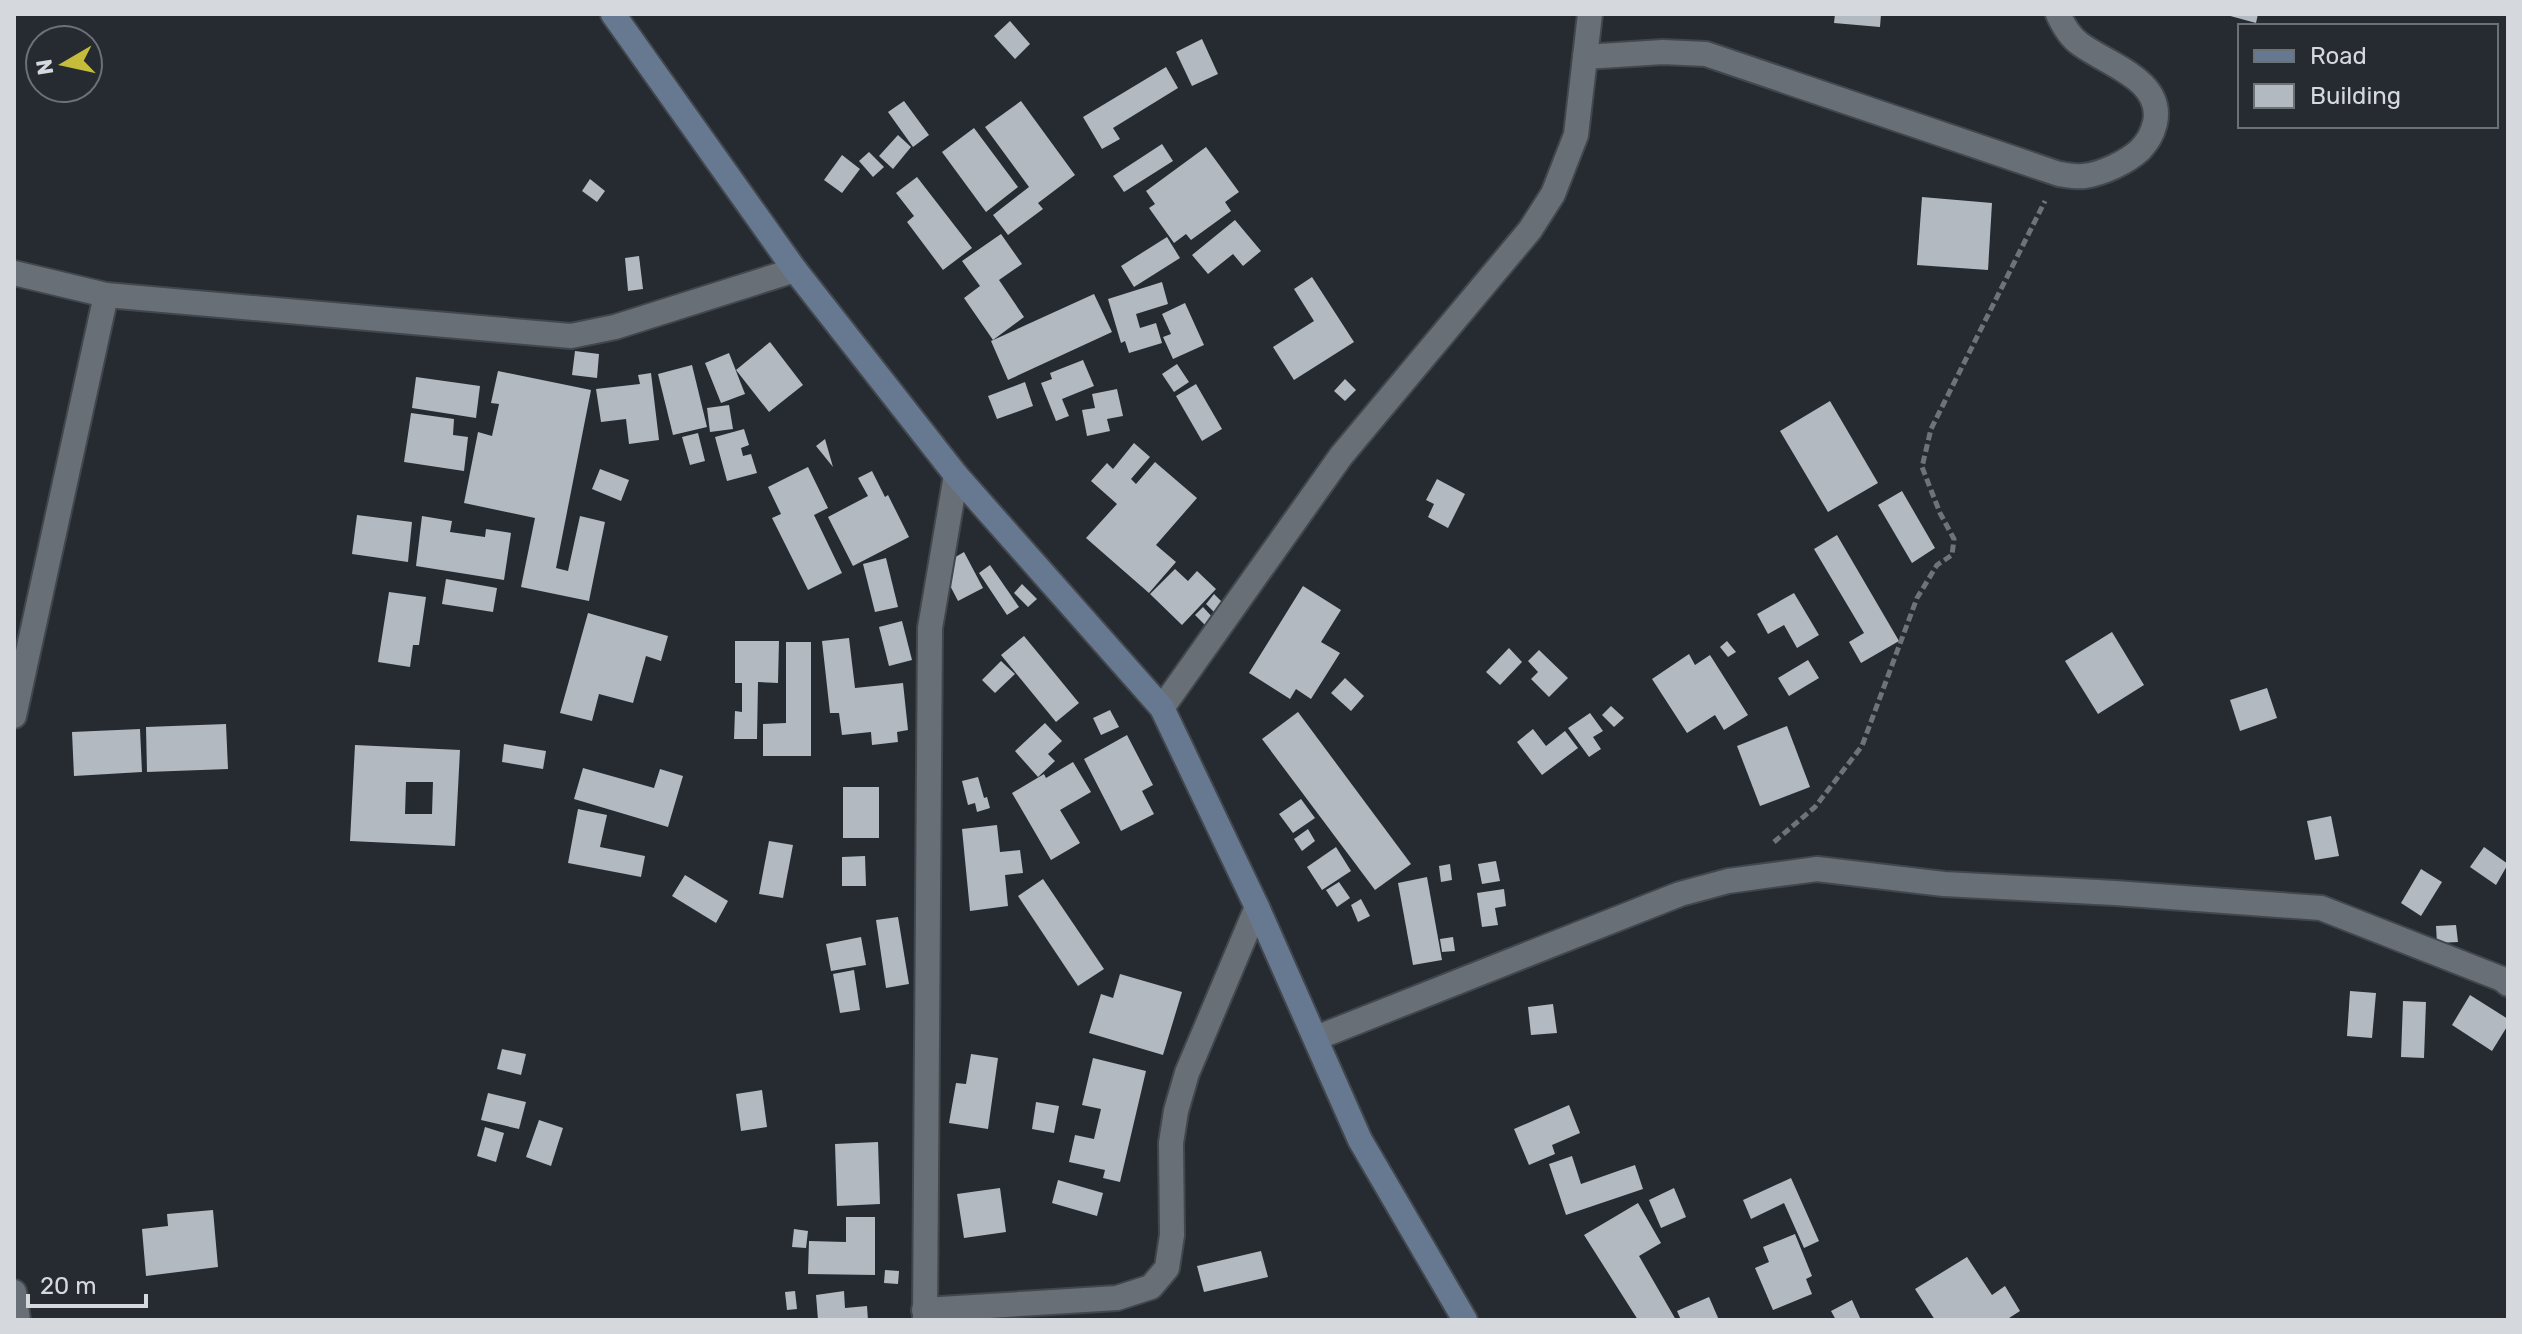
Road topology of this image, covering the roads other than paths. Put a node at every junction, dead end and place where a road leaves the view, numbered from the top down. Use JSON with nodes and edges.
{"nodes":[{"id":1,"x":613,"y":14,"type":"edge"},
{"id":2,"x":1590,"y":14,"type":"edge"},
{"id":3,"x":2058,"y":14,"type":"edge"},
{"id":4,"x":1585,"y":57,"type":"junction"},
{"id":5,"x":795,"y":270,"type":"junction"},
{"id":6,"x":14,"y":273,"type":"edge"},
{"id":7,"x":106,"y":295,"type":"junction"},
{"id":8,"x":956,"y":475,"type":"junction"},
{"id":9,"x":1162,"y":708,"type":"junction"},
{"id":10,"x":14,"y":716,"type":"edge"},
{"id":11,"x":1257,"y":907,"type":"junction"},
{"id":12,"x":2508,"y":984,"type":"edge"},
{"id":13,"x":1316,"y":1038,"type":"junction"},
{"id":14,"x":14,"y":1292,"type":"edge"},
{"id":15,"x":924,"y":1315,"type":"edge"},
{"id":16,"x":18,"y":1320,"type":"edge"},
{"id":17,"x":1465,"y":1320,"type":"edge"}],
"edges":[{"from":1,"to":5,"type":"main road"},
{"from":2,"to":4,"type":"street"},
{"from":3,"to":4,"type":"street"},
{"from":4,"to":9,"type":"street"},
{"from":5,"to":7,"type":"street"},
{"from":5,"to":8,"type":"main road"},
{"from":6,"to":7,"type":"street"},
{"from":7,"to":10,"type":"street"},
{"from":8,"to":9,"type":"main road"},
{"from":8,"to":15,"type":"street"},
{"from":9,"to":11,"type":"main road"},
{"from":11,"to":13,"type":"main road"},
{"from":11,"to":15,"type":"street"},
{"from":12,"to":13,"type":"street"},
{"from":13,"to":17,"type":"main road"},
{"from":14,"to":16,"type":"street"}]}
